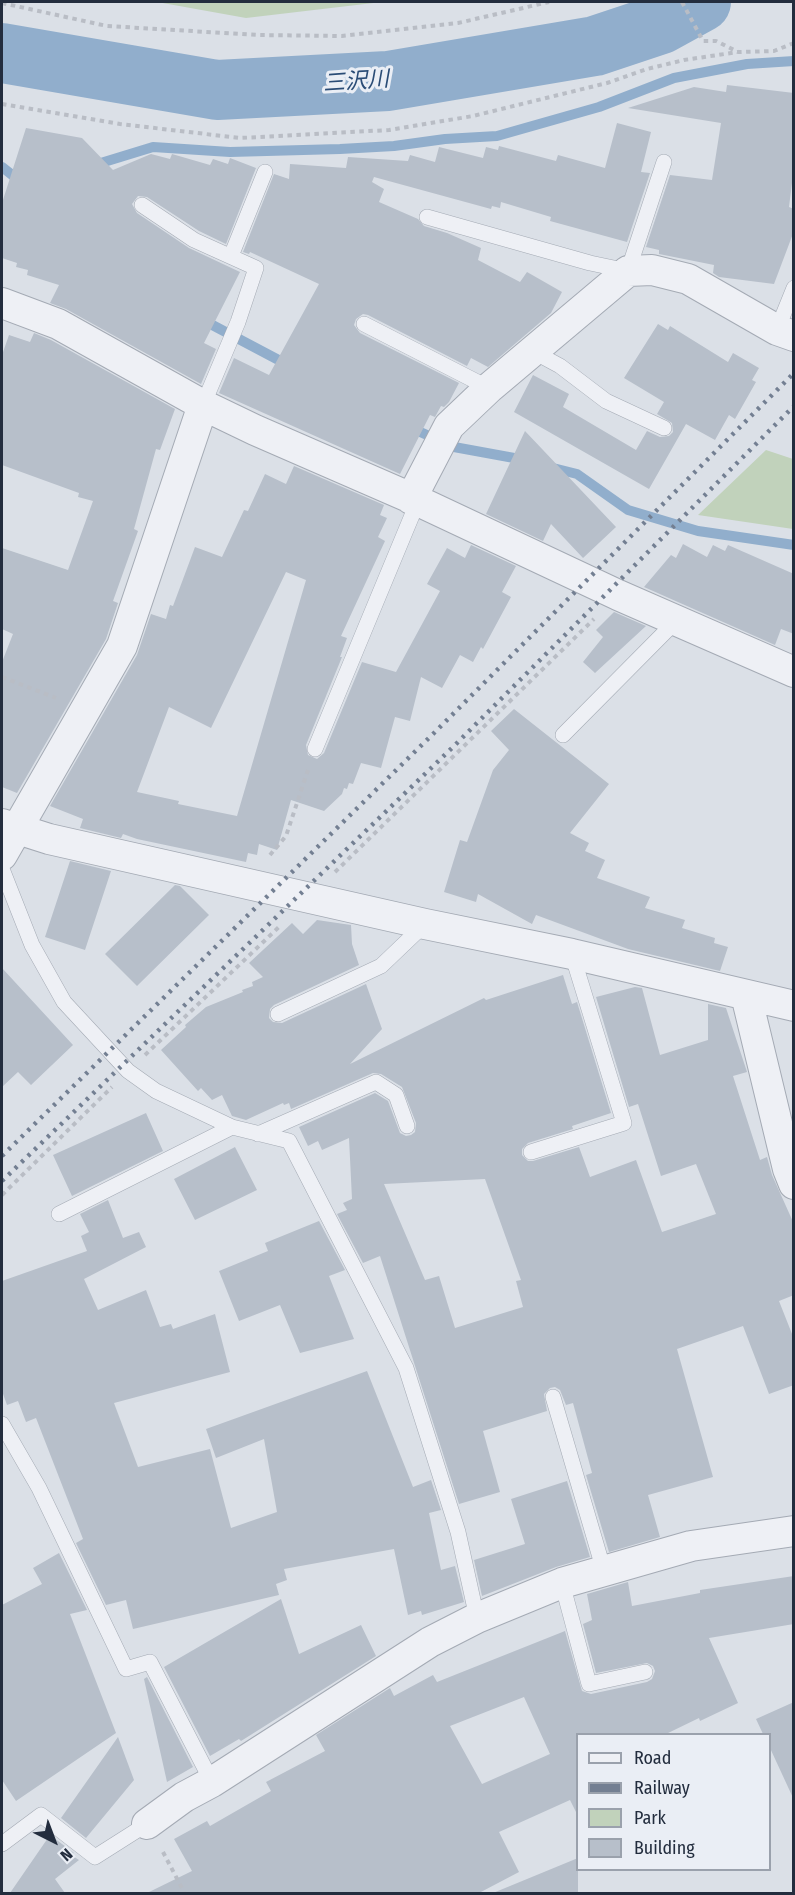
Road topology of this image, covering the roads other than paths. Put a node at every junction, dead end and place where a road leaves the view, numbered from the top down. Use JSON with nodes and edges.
{"nodes":[{"id":1,"x":664,"y":162,"type":"dead end"},
{"id":2,"x":265,"y":172,"type":"dead end"},
{"id":3,"x":142,"y":206,"type":"dead end"},
{"id":4,"x":427,"y":217,"type":"dead end"},
{"id":5,"x":231,"y":256,"type":"junction"},
{"id":6,"x":628,"y":271,"type":"junction"},
{"id":7,"x":794,"y":288,"type":"edge"},
{"id":8,"x":2,"y":303,"type":"edge"},
{"id":9,"x":364,"y":324,"type":"dead end"},
{"id":10,"x":785,"y":333,"type":"edge"},
{"id":11,"x":534,"y":352,"type":"junction"},
{"id":12,"x":489,"y":388,"type":"junction"},
{"id":13,"x":203,"y":405,"type":"junction"},
{"id":14,"x":664,"y":428,"type":"dead end"},
{"id":15,"x":414,"y":500,"type":"junction"},
{"id":16,"x":677,"y":620,"type":"junction"},
{"id":17,"x":794,"y":672,"type":"edge"},
{"id":18,"x":563,"y":735,"type":"dead end"},
{"id":19,"x":315,"y":748,"type":"road end"},
{"id":20,"x":10,"y":826,"type":"edge"},
{"id":21,"x":2,"y":855,"type":"edge"},
{"id":22,"x":2,"y":869,"type":"edge"},
{"id":23,"x":426,"y":924,"type":"junction"},
{"id":24,"x":572,"y":954,"type":"junction"},
{"id":25,"x":746,"y":995,"type":"junction"},
{"id":26,"x":794,"y":1006,"type":"edge"},
{"id":27,"x":278,"y":1014,"type":"dead end"},
{"id":28,"x":407,"y":1126,"type":"dead end"},
{"id":29,"x":232,"y":1127,"type":"junction"},
{"id":30,"x":258,"y":1134,"type":"junction"},
{"id":31,"x":531,"y":1152,"type":"dead end"},
{"id":32,"x":794,"y":1184,"type":"edge"},
{"id":33,"x":59,"y":1214,"type":"dead end"},
{"id":34,"x":553,"y":1397,"type":"dead end"},
{"id":35,"x":2,"y":1424,"type":"edge"},
{"id":36,"x":794,"y":1531,"type":"edge"},
{"id":37,"x":604,"y":1571,"type":"junction"},
{"id":38,"x":562,"y":1583,"type":"junction"},
{"id":39,"x":477,"y":1618,"type":"junction"},
{"id":40,"x":645,"y":1672,"type":"dead end"},
{"id":41,"x":212,"y":1782,"type":"junction"},
{"id":42,"x":147,"y":1824,"type":"joint"},
{"id":43,"x":2,"y":1844,"type":"edge"}],
"edges":[{"from":1,"to":6,"type":"lane"},
{"from":2,"to":5,"type":"lane"},
{"from":3,"to":5,"type":"lane"},
{"from":4,"to":6,"type":"lane"},
{"from":5,"to":13,"type":"lane"},
{"from":6,"to":10,"type":"street"},
{"from":6,"to":11,"type":"street"},
{"from":7,"to":10,"type":"lane"},
{"from":8,"to":13,"type":"street"},
{"from":9,"to":12,"type":"lane"},
{"from":11,"to":12,"type":"street"},
{"from":11,"to":14,"type":"lane"},
{"from":12,"to":15,"type":"street"},
{"from":13,"to":15,"type":"street"},
{"from":13,"to":20,"type":"street"},
{"from":15,"to":16,"type":"street"},
{"from":15,"to":19,"type":"lane"},
{"from":16,"to":17,"type":"street"},
{"from":16,"to":18,"type":"lane"},
{"from":20,"to":21,"type":"street"},
{"from":20,"to":23,"type":"street"},
{"from":22,"to":29,"type":"lane"},
{"from":23,"to":24,"type":"street"},
{"from":23,"to":27,"type":"lane"},
{"from":24,"to":25,"type":"street"},
{"from":24,"to":31,"type":"lane"},
{"from":25,"to":26,"type":"street"},
{"from":25,"to":32,"type":"street"},
{"from":28,"to":30,"type":"lane"},
{"from":29,"to":30,"type":"lane"},
{"from":29,"to":33,"type":"lane"},
{"from":30,"to":39,"type":"lane"},
{"from":34,"to":37,"type":"lane"},
{"from":35,"to":41,"type":"lane"},
{"from":36,"to":37,"type":"street"},
{"from":37,"to":38,"type":"street"},
{"from":38,"to":39,"type":"street"},
{"from":38,"to":40,"type":"lane"},
{"from":39,"to":41,"type":"street"},
{"from":41,"to":42,"type":"street"},
{"from":42,"to":43,"type":"lane"}]}
